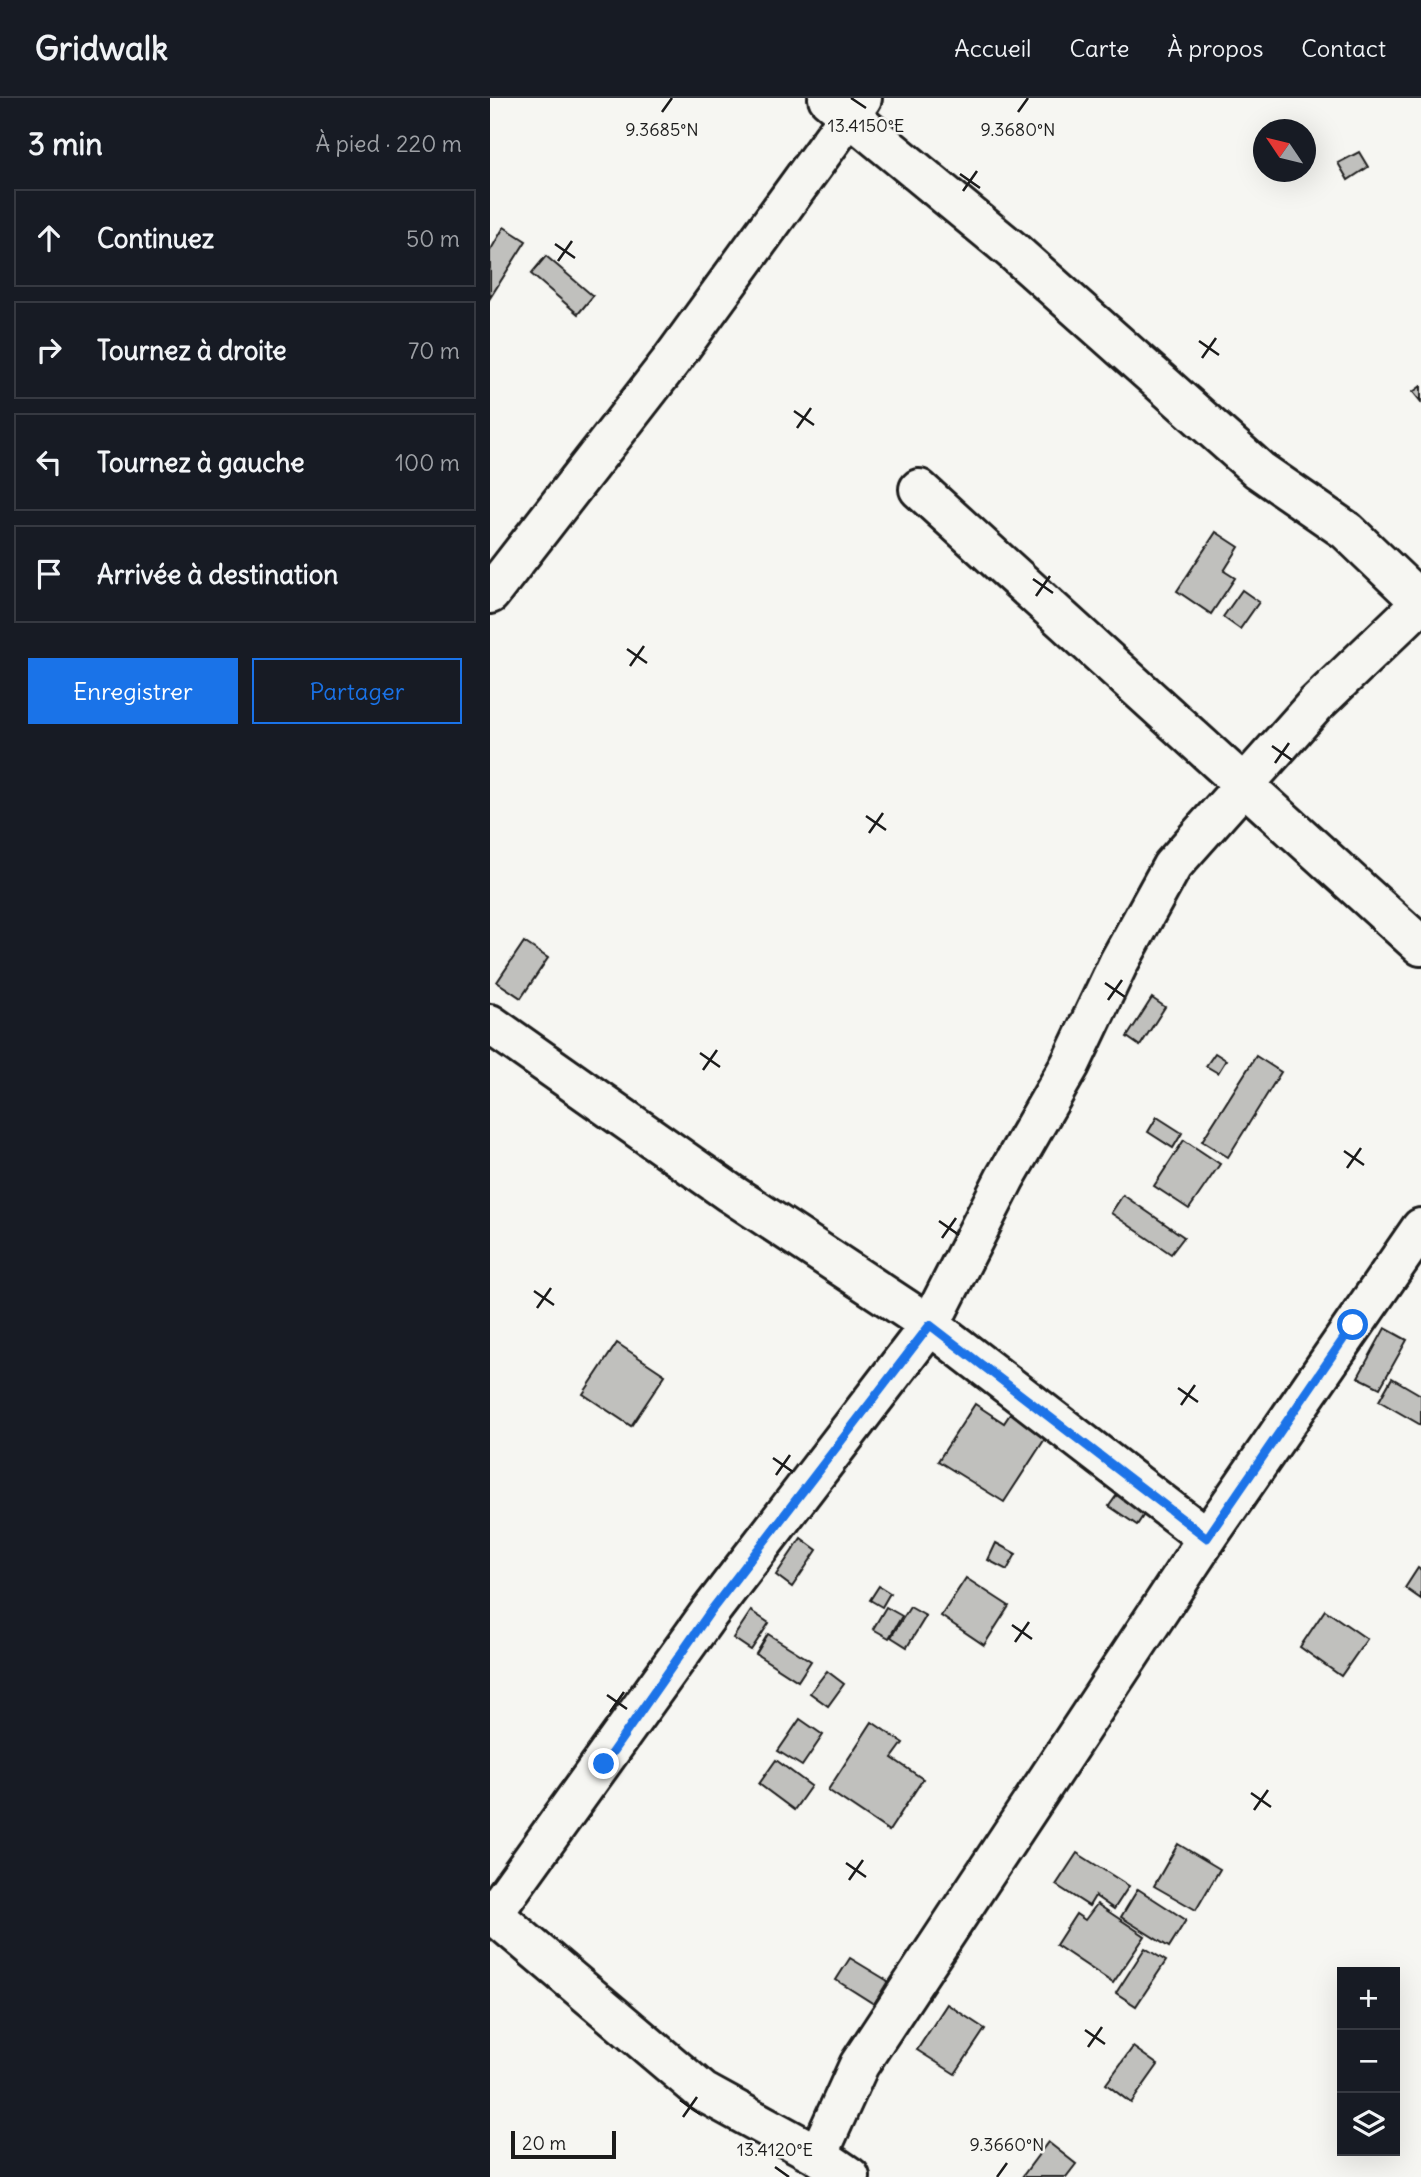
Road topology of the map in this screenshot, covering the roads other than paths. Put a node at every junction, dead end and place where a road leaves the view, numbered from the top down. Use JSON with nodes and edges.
{"nodes":[{"id":1,"x":846,"y":104,"type":"edge"},
{"id":2,"x":919,"y":489,"type":"dead end"},
{"id":3,"x":490,"y":594,"type":"edge"},
{"id":4,"x":1421,"y":603,"type":"edge"},
{"id":5,"x":1245,"y":785,"type":"junction"},
{"id":6,"x":1421,"y":946,"type":"edge"},
{"id":7,"x":490,"y":1024,"type":"edge"},
{"id":8,"x":1421,"y":1228,"type":"edge"},
{"id":9,"x":930,"y":1325,"type":"junction"},
{"id":10,"x":1207,"y":1538,"type":"junction"},
{"id":11,"x":491,"y":1913,"type":"edge"},
{"id":12,"x":818,"y":2155,"type":"junction"},
{"id":13,"x":850,"y":2177,"type":"edge"}],
"edges":[{"from":1,"to":3,"type":"street"},
{"from":1,"to":4,"type":"street"},
{"from":2,"to":5,"type":"street"},
{"from":4,"to":5,"type":"street"},
{"from":5,"to":6,"type":"street"},
{"from":5,"to":9,"type":"street"},
{"from":7,"to":9,"type":"street"},
{"from":8,"to":10,"type":"street"},
{"from":9,"to":10,"type":"street"},
{"from":9,"to":11,"type":"street"},
{"from":10,"to":12,"type":"street"},
{"from":11,"to":12,"type":"street"},
{"from":12,"to":13,"type":"street"}]}
